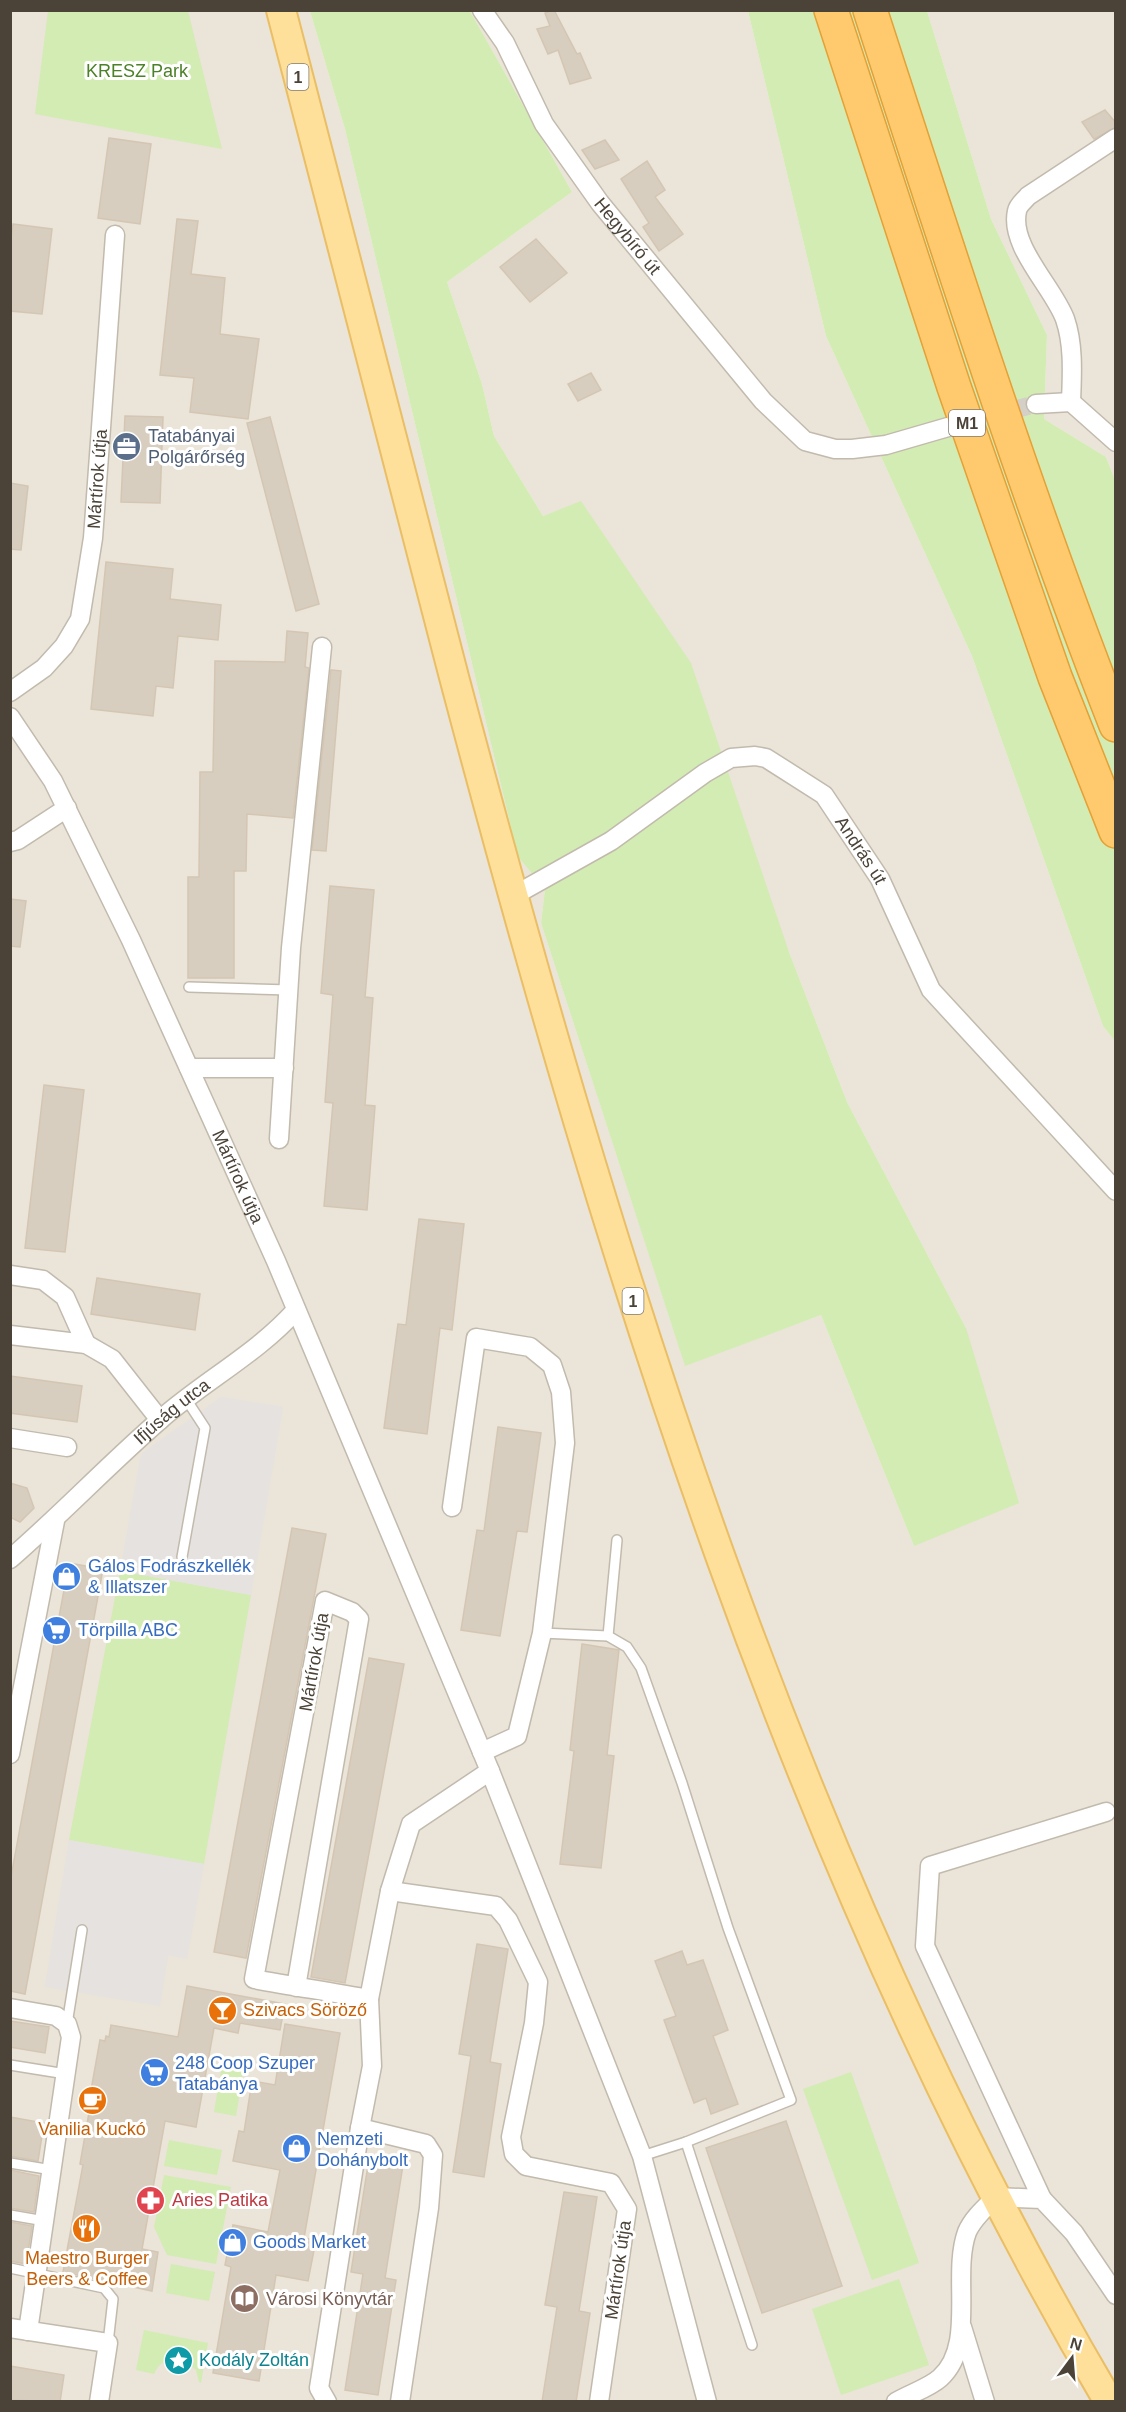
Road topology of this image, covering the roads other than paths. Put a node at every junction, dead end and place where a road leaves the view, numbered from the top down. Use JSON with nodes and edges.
{"nodes":[{"id":1,"x":281,"y":10,"type":"edge"},
{"id":2,"x":482,"y":10,"type":"edge"},
{"id":3,"x":831,"y":10,"type":"edge"},
{"id":4,"x":870,"y":10,"type":"edge"},
{"id":5,"x":1116,"y":138,"type":"edge"},
{"id":6,"x":115,"y":235,"type":"dead end"},
{"id":7,"x":1071,"y":402,"type":"junction"},
{"id":8,"x":1035,"y":404,"type":"tunnel mouth"},
{"id":9,"x":955,"y":425,"type":"tunnel mouth"},
{"id":10,"x":1116,"y":442,"type":"edge"},
{"id":11,"x":322,"y":647,"type":"dead end"},
{"id":12,"x":10,"y":692,"type":"edge"},
{"id":13,"x":10,"y":717,"type":"edge"},
{"id":14,"x":1116,"y":725,"type":"edge"},
{"id":15,"x":67,"y":808,"type":"junction"},
{"id":16,"x":1116,"y":831,"type":"edge"},
{"id":17,"x":10,"y":842,"type":"edge"},
{"id":18,"x":513,"y":896,"type":"junction"},
{"id":19,"x":189,"y":987,"type":"dead end"},
{"id":20,"x":289,"y":990,"type":"junction"},
{"id":21,"x":189,"y":1068,"type":"junction"},
{"id":22,"x":284,"y":1068,"type":"junction"},
{"id":23,"x":279,"y":1139,"type":"dead end"},
{"id":24,"x":1116,"y":1191,"type":"edge"},
{"id":25,"x":10,"y":1275,"type":"edge"},
{"id":26,"x":296,"y":1310,"type":"junction"},
{"id":27,"x":10,"y":1335,"type":"edge"},
{"id":28,"x":86,"y":1344,"type":"junction"},
{"id":29,"x":186,"y":1399,"type":"junction"},
{"id":30,"x":160,"y":1420,"type":"junction"},
{"id":31,"x":10,"y":1438,"type":"edge"},
{"id":32,"x":67,"y":1447,"type":"dead end"},
{"id":33,"x":452,"y":1507,"type":"dead end"},
{"id":34,"x":55,"y":1521,"type":"junction"},
{"id":35,"x":617,"y":1540,"type":"dead end"},
{"id":36,"x":182,"y":1557,"type":"dead end"},
{"id":37,"x":10,"y":1559,"type":"edge"},
{"id":38,"x":542,"y":1633,"type":"junction"},
{"id":39,"x":608,"y":1636,"type":"junction"},
{"id":40,"x":482,"y":1752,"type":"junction"},
{"id":41,"x":10,"y":1754,"type":"edge"},
{"id":42,"x":490,"y":1771,"type":"junction"},
{"id":43,"x":1106,"y":1812,"type":"dead end"},
{"id":44,"x":390,"y":1891,"type":"junction"},
{"id":45,"x":82,"y":1930,"type":"dead end"},
{"id":46,"x":296,"y":1987,"type":"junction"},
{"id":47,"x":369,"y":1999,"type":"junction"},
{"id":48,"x":10,"y":2008,"type":"edge"},
{"id":49,"x":67,"y":2024,"type":"junction"},
{"id":50,"x":10,"y":2065,"type":"edge"},
{"id":51,"x":66,"y":2074,"type":"junction"},
{"id":52,"x":360,"y":2128,"type":"junction"},
{"id":53,"x":686,"y":2142,"type":"junction"},
{"id":54,"x":642,"y":2156,"type":"junction"},
{"id":55,"x":10,"y":2163,"type":"edge"},
{"id":56,"x":52,"y":2170,"type":"junction"},
{"id":57,"x":996,"y":2197,"type":"junction"},
{"id":58,"x":1042,"y":2199,"type":"junction"},
{"id":59,"x":10,"y":2216,"type":"edge"},
{"id":60,"x":45,"y":2221,"type":"junction"},
{"id":61,"x":10,"y":2268,"type":"edge"},
{"id":62,"x":38,"y":2274,"type":"junction"},
{"id":63,"x":1116,"y":2295,"type":"edge"},
{"id":64,"x":961,"y":2325,"type":"junction"},
{"id":65,"x":19,"y":2330,"type":"edge"},
{"id":66,"x":108,"y":2343,"type":"junction"},
{"id":67,"x":752,"y":2345,"type":"dead end"},
{"id":68,"x":703,"y":2400,"type":"edge"},
{"id":69,"x":99,"y":2402,"type":"edge"},
{"id":70,"x":327,"y":2402,"type":"edge"},
{"id":71,"x":400,"y":2402,"type":"edge"},
{"id":72,"x":599,"y":2402,"type":"edge"},
{"id":73,"x":896,"y":2402,"type":"edge"},
{"id":74,"x":985,"y":2402,"type":"edge"},
{"id":75,"x":1109,"y":2402,"type":"edge"}],
"edges":[{"from":1,"to":18,"type":"main road","number":"1"},
{"from":2,"to":9,"type":"street","name":"Hegybíró út"},
{"from":3,"to":16,"type":"highway","number":"M1"},
{"from":4,"to":14,"type":"highway","number":"M1"},
{"from":5,"to":7,"type":"street"},
{"from":6,"to":12,"type":"street","name":"Mártírok útja"},
{"from":7,"to":8,"type":"street"},
{"from":7,"to":10,"type":"street"},
{"from":11,"to":20,"type":"street"},
{"from":13,"to":15,"type":"street","name":"Mártírok útja"},
{"from":15,"to":17,"type":"street"},
{"from":15,"to":21,"type":"street","name":"Mártírok útja"},
{"from":18,"to":24,"type":"street","name":"András út"},
{"from":18,"to":57,"type":"main road","number":"1"},
{"from":19,"to":20,"type":"lane"},
{"from":20,"to":22,"type":"street"},
{"from":21,"to":22,"type":"street"},
{"from":21,"to":26,"type":"street","name":"Mártírok útja"},
{"from":22,"to":23,"type":"street"},
{"from":25,"to":28,"type":"street"},
{"from":26,"to":29,"type":"street","name":"Ifjúság utca"},
{"from":26,"to":40,"type":"street","name":"Mártírok útja"},
{"from":27,"to":28,"type":"street"},
{"from":28,"to":30,"type":"street"},
{"from":29,"to":30,"type":"street","name":"Ifjúság utca"},
{"from":29,"to":36,"type":"lane"},
{"from":30,"to":34,"type":"street","name":"Ifjúság utca"},
{"from":31,"to":32,"type":"street"},
{"from":33,"to":38,"type":"street"},
{"from":34,"to":37,"type":"street","name":"Ifjúság utca"},
{"from":34,"to":41,"type":"street"},
{"from":35,"to":39,"type":"lane"},
{"from":38,"to":39,"type":"lane"},
{"from":38,"to":40,"type":"street"},
{"from":39,"to":53,"type":"lane"},
{"from":40,"to":42,"type":"street","name":"Mártírok útja"},
{"from":42,"to":44,"type":"street"},
{"from":42,"to":54,"type":"street","name":"Mártírok útja"},
{"from":43,"to":58,"type":"street"},
{"from":44,"to":47,"type":"street"},
{"from":44,"to":72,"type":"street","name":"Mártírok útja"},
{"from":45,"to":49,"type":"lane"},
{"from":46,"to":46,"type":"street","name":"Mártírok útja"},
{"from":46,"to":47,"type":"street","name":"Mártírok útja"},
{"from":47,"to":52,"type":"street"},
{"from":48,"to":49,"type":"street"},
{"from":49,"to":51,"type":"street"},
{"from":50,"to":51,"type":"lane"},
{"from":51,"to":56,"type":"street"},
{"from":52,"to":70,"type":"street"},
{"from":52,"to":71,"type":"street"},
{"from":53,"to":54,"type":"lane"},
{"from":53,"to":67,"type":"lane"},
{"from":54,"to":68,"type":"street","name":"Mártírok útja"},
{"from":55,"to":56,"type":"lane"},
{"from":56,"to":60,"type":"street"},
{"from":57,"to":58,"type":"street"},
{"from":57,"to":64,"type":"street"},
{"from":57,"to":75,"type":"main road","number":"1"},
{"from":58,"to":63,"type":"street"},
{"from":59,"to":60,"type":"lane"},
{"from":60,"to":62,"type":"street"},
{"from":61,"to":62,"type":"lane"},
{"from":62,"to":65,"type":"street"},
{"from":62,"to":66,"type":"lane"},
{"from":64,"to":73,"type":"street"},
{"from":64,"to":74,"type":"street"},
{"from":65,"to":66,"type":"street"},
{"from":66,"to":69,"type":"street"}]}
